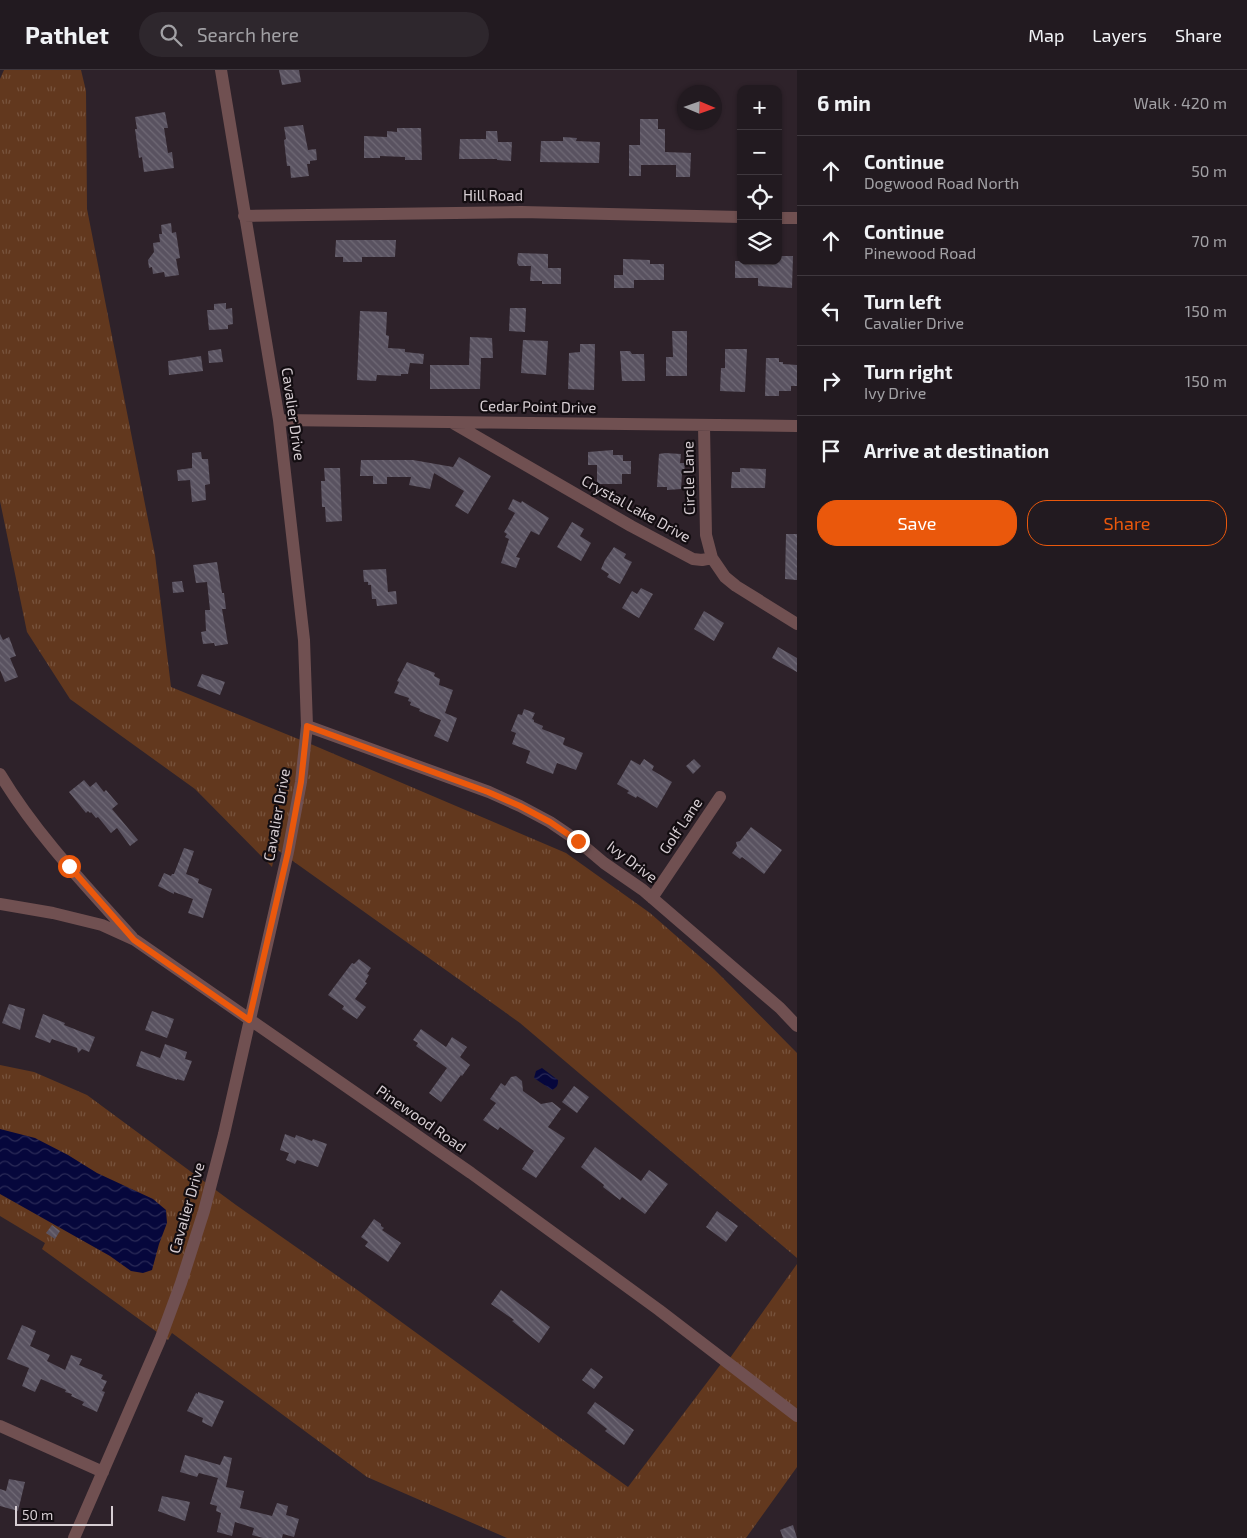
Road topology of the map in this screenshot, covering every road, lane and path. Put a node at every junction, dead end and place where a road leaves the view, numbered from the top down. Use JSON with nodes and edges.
{"nodes":[{"id":1,"x":221,"y":70,"type":"edge"},
{"id":2,"x":244,"y":216,"type":"junction"},
{"id":3,"x":737,"y":217,"type":"edge"},
{"id":4,"x":782,"y":218,"type":"edge"},
{"id":5,"x":797,"y":218,"type":"edge"},
{"id":6,"x":279,"y":420,"type":"junction"},
{"id":7,"x":451,"y":422,"type":"junction"},
{"id":8,"x":704,"y":426,"type":"junction"},
{"id":9,"x":797,"y":426,"type":"edge"},
{"id":10,"x":712,"y":558,"type":"junction"},
{"id":11,"x":795,"y":622,"type":"edge"},
{"id":12,"x":307,"y":726,"type":"junction"},
{"id":13,"x":0,"y":774,"type":"edge"},
{"id":14,"x":720,"y":796,"type":"dead end"},
{"id":15,"x":652,"y":898,"type":"junction"},
{"id":16,"x":0,"y":904,"type":"edge"},
{"id":17,"x":134,"y":940,"type":"junction"},
{"id":18,"x":249,"y":1020,"type":"junction"},
{"id":19,"x":797,"y":1026,"type":"edge"},
{"id":20,"x":797,"y":1416,"type":"edge"},
{"id":21,"x":0,"y":1426,"type":"edge"},
{"id":22,"x":103,"y":1472,"type":"junction"},
{"id":23,"x":74,"y":1538,"type":"edge"}],
"edges":[{"from":1,"to":2,"type":"street","name":"Cavalier Drive"},
{"from":2,"to":3,"type":"street","name":"Hill Road"},
{"from":2,"to":6,"type":"street","name":"Cavalier Drive"},
{"from":4,"to":5,"type":"street"},
{"from":6,"to":7,"type":"street","name":"Cedar Point Drive"},
{"from":6,"to":12,"type":"street","name":"Cavalier Drive"},
{"from":7,"to":8,"type":"street","name":"Cedar Point Drive"},
{"from":7,"to":10,"type":"street","name":"Crystal Lake Drive"},
{"from":8,"to":9,"type":"street","name":"Cedar Point Drive"},
{"from":8,"to":10,"type":"street","name":"Circle Lane"},
{"from":10,"to":11,"type":"street"},
{"from":12,"to":15,"type":"street","name":"Ivy Drive"},
{"from":12,"to":18,"type":"street","name":"Cavalier Drive"},
{"from":13,"to":17,"type":"street"},
{"from":14,"to":15,"type":"street","name":"Golf Lane"},
{"from":15,"to":19,"type":"street","name":"Ivy Drive"},
{"from":16,"to":17,"type":"street","name":"Pinewood Road"},
{"from":17,"to":18,"type":"street","name":"Pinewood Road"},
{"from":18,"to":20,"type":"street","name":"Pinewood Road"},
{"from":18,"to":22,"type":"street","name":"Cavalier Drive"},
{"from":21,"to":22,"type":"street"},
{"from":22,"to":23,"type":"street","name":"Cavalier Drive"}]}
